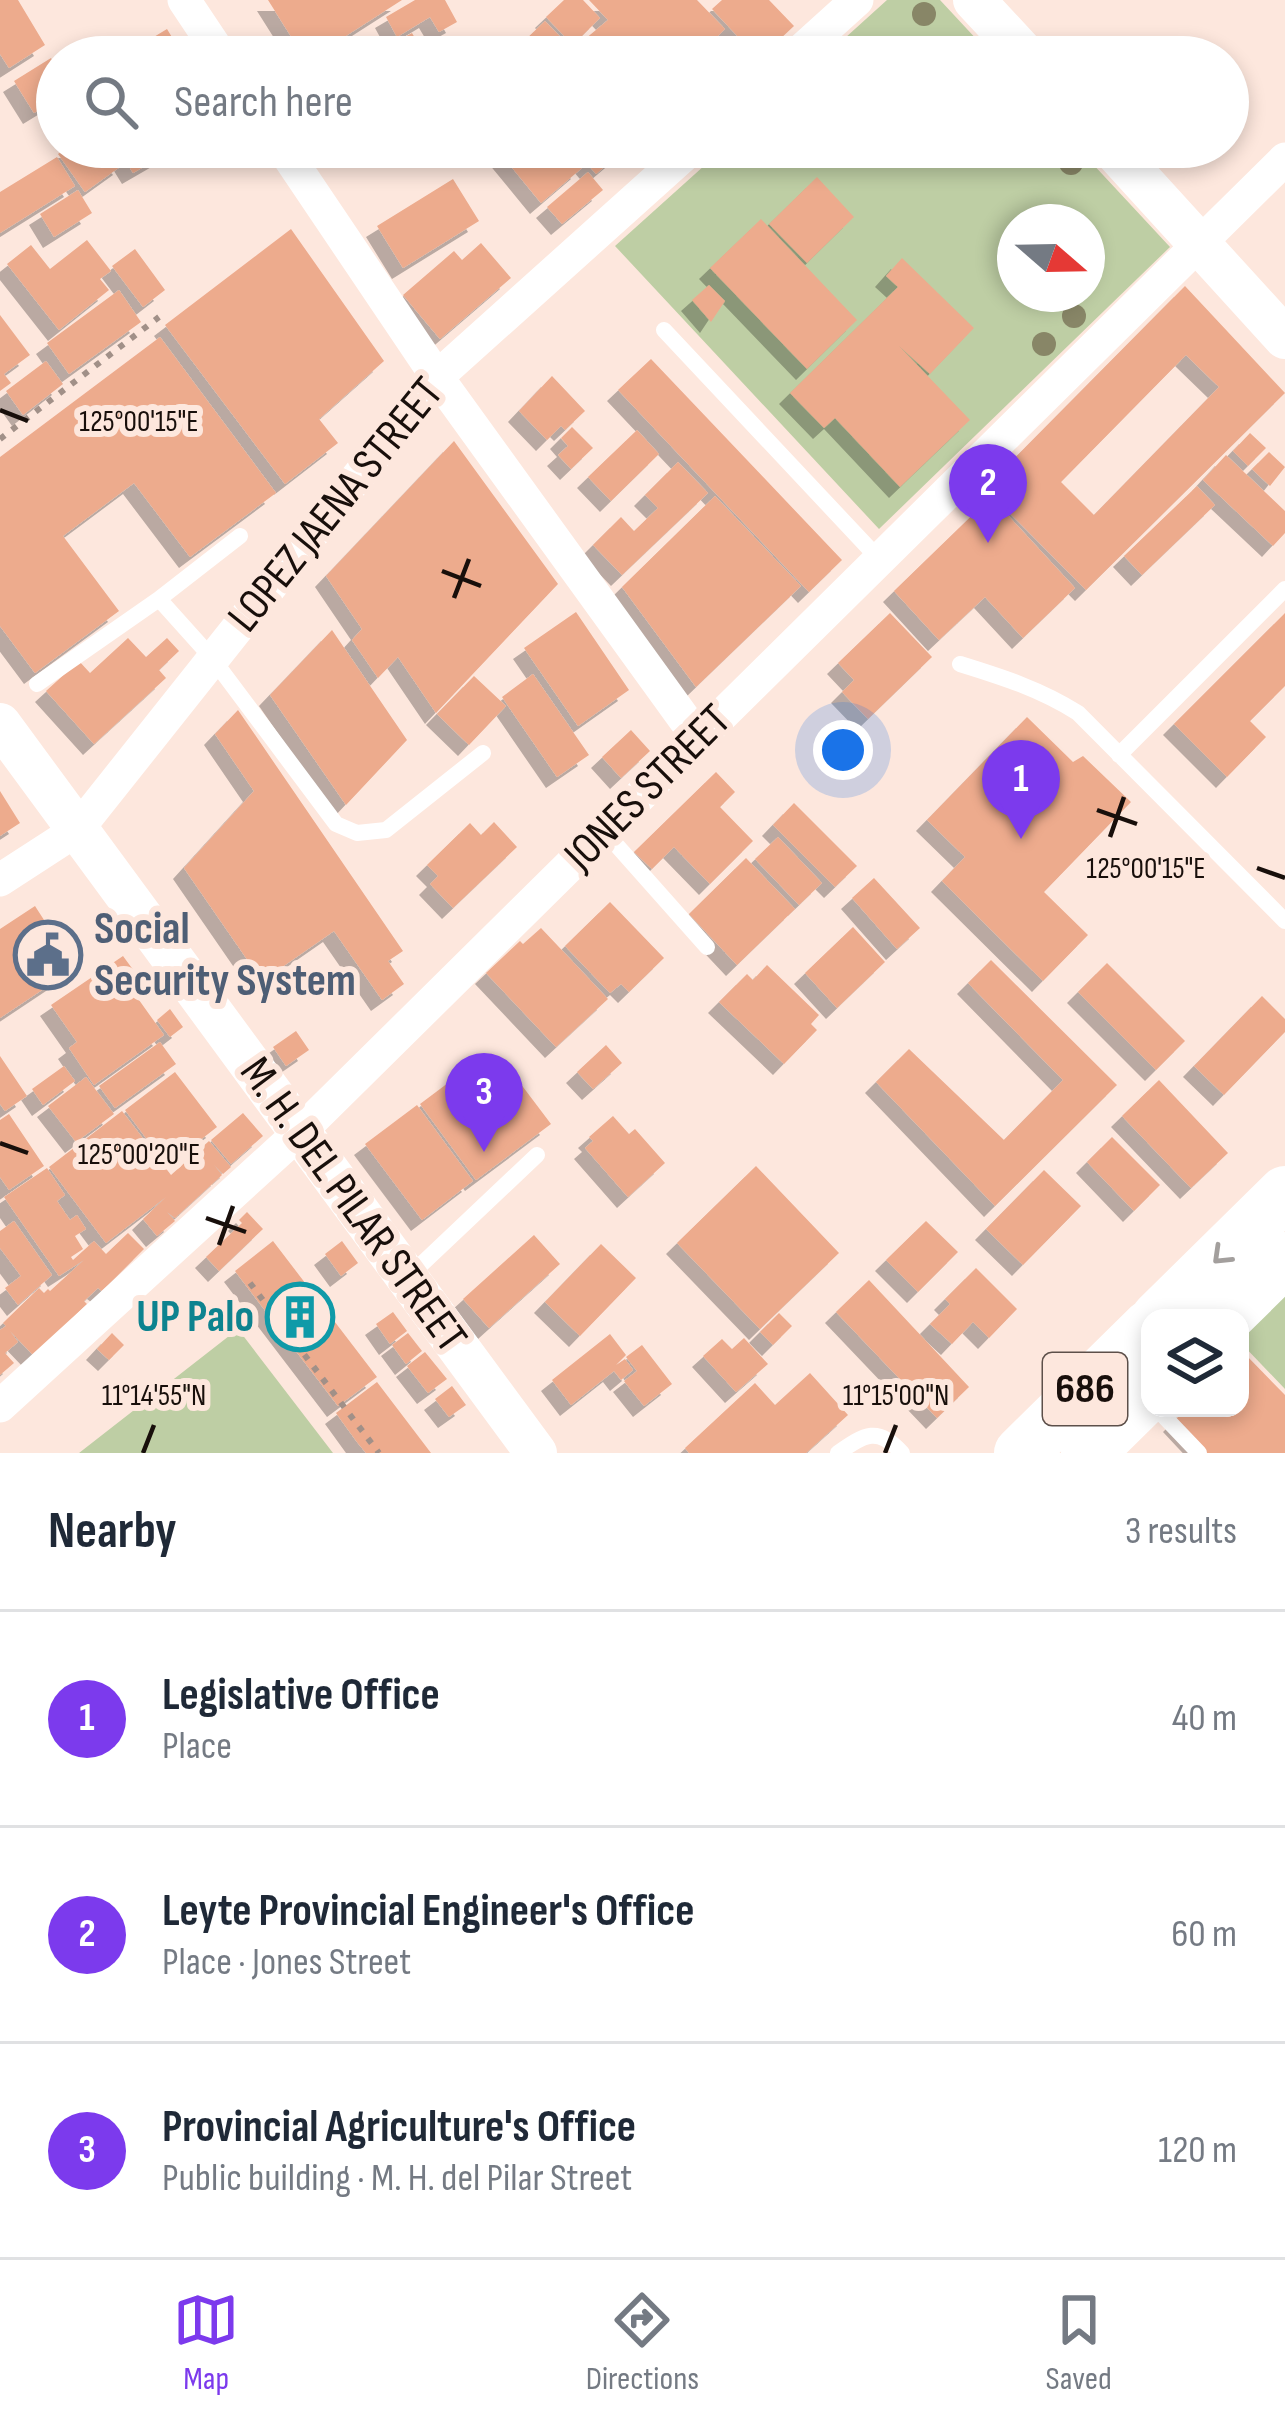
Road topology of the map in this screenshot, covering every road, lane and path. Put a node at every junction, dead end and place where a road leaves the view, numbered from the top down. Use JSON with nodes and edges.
{"nodes":[{"id":1,"x":184,"y":0,"type":"edge"},
{"id":2,"x":857,"y":0,"type":"edge"},
{"id":3,"x":974,"y":0,"type":"edge"},
{"id":4,"x":208,"y":36,"type":"edge"},
{"id":5,"x":817,"y":36,"type":"edge"},
{"id":6,"x":1007,"y":36,"type":"edge"},
{"id":7,"x":1285,"y":159,"type":"edge"},
{"id":8,"x":296,"y":168,"type":"edge"},
{"id":9,"x":670,"y":168,"type":"edge"},
{"id":10,"x":1131,"y":168,"type":"edge"},
{"id":11,"x":1200,"y":242,"type":"junction"},
{"id":12,"x":159,"y":316,"type":"dead end"},
{"id":13,"x":664,"y":330,"type":"dead end"},
{"id":14,"x":1285,"y":338,"type":"edge"},
{"id":15,"x":436,"y":377,"type":"junction"},
{"id":16,"x":0,"y":439,"type":"edge"},
{"id":17,"x":241,"y":536,"type":"dead end"},
{"id":18,"x":879,"y":559,"type":"junction"},
{"id":19,"x":1285,"y":589,"type":"edge"},
{"id":20,"x":159,"y":599,"type":"junction"},
{"id":21,"x":212,"y":658,"type":"junction"},
{"id":22,"x":960,"y":664,"type":"dead end"},
{"id":23,"x":37,"y":684,"type":"dead end"},
{"id":24,"x":0,"y":724,"type":"edge"},
{"id":25,"x":698,"y":738,"type":"junction"},
{"id":26,"x":483,"y":753,"type":"dead end"},
{"id":27,"x":1119,"y":755,"type":"junction"},
{"id":28,"x":77,"y":830,"type":"junction"},
{"id":29,"x":604,"y":831,"type":"junction"},
{"id":30,"x":0,"y":880,"type":"edge"},
{"id":31,"x":1285,"y":921,"type":"edge"},
{"id":32,"x":707,"y":947,"type":"dead end"},
{"id":33,"x":300,"y":1132,"type":"junction"},
{"id":34,"x":538,"y":1155,"type":"dead end"},
{"id":35,"x":1285,"y":1193,"type":"edge"},
{"id":36,"x":1285,"y":1259,"type":"edge"},
{"id":37,"x":407,"y":1277,"type":"junction"},
{"id":38,"x":250,"y":1283,"type":"dead end"},
{"id":39,"x":1167,"y":1309,"type":"edge"},
{"id":40,"x":1234,"y":1309,"type":"edge"},
{"id":41,"x":1141,"y":1338,"type":"edge"},
{"id":42,"x":1141,"y":1404,"type":"edge"},
{"id":43,"x":0,"y":1406,"type":"edge"},
{"id":44,"x":1166,"y":1417,"type":"edge"},
{"id":45,"x":1058,"y":1446,"type":"edge"},
{"id":46,"x":379,"y":1453,"type":"edge"},
{"id":47,"x":536,"y":1453,"type":"edge"},
{"id":48,"x":838,"y":1453,"type":"edge"},
{"id":49,"x":902,"y":1453,"type":"edge"},
{"id":50,"x":1199,"y":1453,"type":"edge"}],
"edges":[{"from":1,"to":4,"type":"street"},
{"from":2,"to":5,"type":"street"},
{"from":3,"to":6,"type":"street"},
{"from":7,"to":11,"type":"street","name":"JONES STREET"},
{"from":8,"to":15,"type":"street"},
{"from":9,"to":15,"type":"street","name":"LOPEZ JAENA STREET"},
{"from":10,"to":11,"type":"street"},
{"from":11,"to":14,"type":"street"},
{"from":11,"to":18,"type":"street","name":"JONES STREET"},
{"from":12,"to":16,"type":"path"},
{"from":13,"to":18,"type":"lane"},
{"from":15,"to":21,"type":"street","name":"LOPEZ JAENA STREET"},
{"from":15,"to":25,"type":"street"},
{"from":17,"to":20,"type":"lane"},
{"from":18,"to":25,"type":"street","name":"JONES STREET"},
{"from":19,"to":27,"type":"lane"},
{"from":20,"to":21,"type":"lane"},
{"from":20,"to":23,"type":"lane"},
{"from":21,"to":26,"type":"lane"},
{"from":21,"to":28,"type":"street","name":"LOPEZ JAENA STREET"},
{"from":22,"to":27,"type":"lane"},
{"from":24,"to":28,"type":"street","name":"M. H. DEL PILAR STREET"},
{"from":25,"to":29,"type":"street","name":"JONES STREET"},
{"from":27,"to":31,"type":"lane"},
{"from":28,"to":30,"type":"street","name":"LOPEZ JAENA STREET"},
{"from":28,"to":33,"type":"street","name":"M. H. DEL PILAR STREET"},
{"from":29,"to":32,"type":"lane"},
{"from":29,"to":33,"type":"street","name":"JONES STREET"},
{"from":33,"to":37,"type":"street","name":"M. H. DEL PILAR STREET"},
{"from":33,"to":43,"type":"street","name":"JONES STREET"},
{"from":34,"to":37,"type":"lane"},
{"from":35,"to":39,"type":"main road","number":"686","one_way":true},
{"from":36,"to":40,"type":"main road"},
{"from":37,"to":47,"type":"street","name":"M. H. DEL PILAR STREET"},
{"from":38,"to":46,"type":"path"},
{"from":41,"to":45,"type":"main road","number":"686"},
{"from":42,"to":45,"type":"main road","number":"686"},
{"from":44,"to":50,"type":"lane"},
{"from":48,"to":49,"type":"lane"}]}
